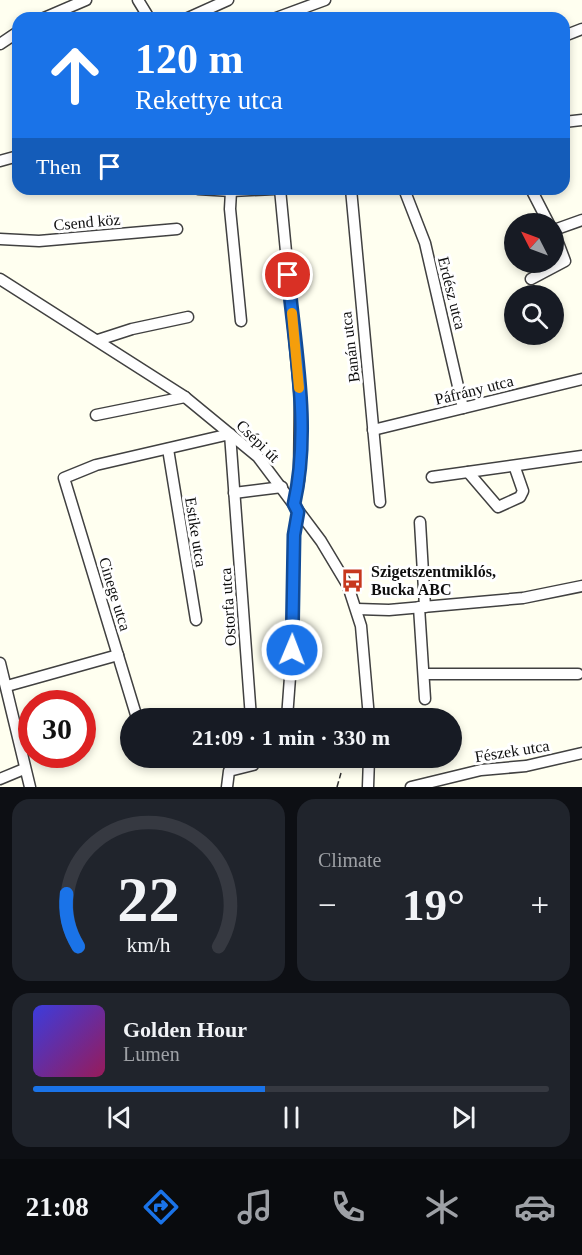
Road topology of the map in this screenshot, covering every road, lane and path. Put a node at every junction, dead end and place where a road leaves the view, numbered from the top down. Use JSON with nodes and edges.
{"nodes":[{"id":1,"x":86,"y":0,"type":"edge"},
{"id":2,"x":228,"y":0,"type":"edge"},
{"id":3,"x":325,"y":0,"type":"edge"},
{"id":4,"x":58,"y":12,"type":"edge"},
{"id":5,"x":201,"y":12,"type":"edge"},
{"id":6,"x":292,"y":12,"type":"edge"},
{"id":7,"x":231,"y":195,"type":"edge"},
{"id":8,"x":281,"y":195,"type":"edge"},
{"id":9,"x":352,"y":195,"type":"edge"},
{"id":10,"x":406,"y":195,"type":"edge"},
{"id":11,"x":534,"y":195,"type":"edge"},
{"id":12,"x":543,"y":213,"type":"edge"},
{"id":13,"x":582,"y":220,"type":"edge"},
{"id":14,"x":564,"y":227,"type":"edge"},
{"id":15,"x":177,"y":229,"type":"dead end"},
{"id":16,"x":0,"y":239,"type":"edge"},
{"id":17,"x":543,"y":273,"type":"edge"},
{"id":18,"x":0,"y":279,"type":"edge"},
{"id":19,"x":531,"y":279,"type":"dead end"},
{"id":20,"x":188,"y":317,"type":"dead end"},
{"id":21,"x":241,"y":321,"type":"dead end"},
{"id":22,"x":98,"y":340,"type":"junction"},
{"id":23,"x":582,"y":379,"type":"edge"},
{"id":24,"x":185,"y":397,"type":"junction"},
{"id":25,"x":463,"y":408,"type":"junction"},
{"id":26,"x":96,"y":415,"type":"dead end"},
{"id":27,"x":374,"y":430,"type":"junction"},
{"id":28,"x":230,"y":434,"type":"junction"},
{"id":29,"x":168,"y":449,"type":"junction"},
{"id":30,"x":582,"y":456,"type":"edge"},
{"id":31,"x":515,"y":468,"type":"junction"},
{"id":32,"x":468,"y":472,"type":"junction"},
{"id":33,"x":432,"y":477,"type":"dead end"},
{"id":34,"x":282,"y":487,"type":"junction"},
{"id":35,"x":234,"y":493,"type":"junction"},
{"id":36,"x":380,"y":502,"type":"dead end"},
{"id":37,"x":296,"y":508,"type":"junction"},
{"id":38,"x":420,"y":522,"type":"dead end"},
{"id":39,"x":582,"y":586,"type":"edge"},
{"id":40,"x":422,"y":607,"type":"junction"},
{"id":41,"x":357,"y":609,"type":"junction"},
{"id":42,"x":196,"y":620,"type":"dead end"},
{"id":43,"x":118,"y":655,"type":"junction"},
{"id":44,"x":1,"y":668,"type":"edge"},
{"id":45,"x":425,"y":674,"type":"junction"},
{"id":46,"x":578,"y":674,"type":"dead end"},
{"id":47,"x":7,"y":686,"type":"junction"},
{"id":48,"x":425,"y":699,"type":"dead end"},
{"id":49,"x":134,"y":708,"type":"edge"},
{"id":50,"x":250,"y":708,"type":"edge"},
{"id":51,"x":288,"y":708,"type":"edge"},
{"id":52,"x":368,"y":708,"type":"edge"},
{"id":53,"x":582,"y":753,"type":"edge"},
{"id":54,"x":241,"y":768,"type":"edge"},
{"id":55,"x":369,"y":768,"type":"edge"},
{"id":56,"x":24,"y":769,"type":"junction"},
{"id":57,"x":341,"y":773,"type":"dead end"},
{"id":58,"x":0,"y":779,"type":"edge"},
{"id":59,"x":30,"y":787,"type":"edge"},
{"id":60,"x":227,"y":787,"type":"edge"},
{"id":61,"x":337,"y":787,"type":"edge"},
{"id":62,"x":368,"y":787,"type":"edge"},
{"id":63,"x":411,"y":787,"type":"edge"}],
"edges":[{"from":1,"to":4,"type":"street"},
{"from":2,"to":5,"type":"street"},
{"from":3,"to":6,"type":"street"},
{"from":7,"to":21,"type":"street"},
{"from":8,"to":37,"type":"street"},
{"from":9,"to":27,"type":"street","name":"Banán utca"},
{"from":10,"to":25,"type":"street","name":"Erdész utca"},
{"from":11,"to":12,"type":"street"},
{"from":13,"to":14,"type":"street"},
{"from":15,"to":16,"type":"street","name":"Csend köz"},
{"from":17,"to":19,"type":"street"},
{"from":18,"to":22,"type":"street","name":"Csépi út"},
{"from":20,"to":22,"type":"street"},
{"from":22,"to":24,"type":"street","name":"Csépi út"},
{"from":23,"to":25,"type":"street","name":"Páfrány utca"},
{"from":24,"to":26,"type":"street"},
{"from":24,"to":28,"type":"street","name":"Csépi út"},
{"from":25,"to":27,"type":"street","name":"Páfrány utca"},
{"from":27,"to":36,"type":"street","name":"Banán utca"},
{"from":28,"to":29,"type":"street"},
{"from":28,"to":34,"type":"street","name":"Csépi út"},
{"from":28,"to":35,"type":"street","name":"Ostorfa utca"},
{"from":29,"to":42,"type":"street","name":"Estike utca"},
{"from":29,"to":43,"type":"street","name":"Cinege utca"},
{"from":30,"to":31,"type":"street"},
{"from":31,"to":32,"type":"street"},
{"from":31,"to":32,"type":"street"},
{"from":32,"to":33,"type":"street"},
{"from":34,"to":35,"type":"street"},
{"from":34,"to":37,"type":"street","name":"Csépi út"},
{"from":35,"to":50,"type":"street","name":"Ostorfa utca"},
{"from":37,"to":41,"type":"street","name":"Csépi út"},
{"from":37,"to":51,"type":"street"},
{"from":38,"to":40,"type":"street"},
{"from":39,"to":40,"type":"street"},
{"from":40,"to":41,"type":"street"},
{"from":40,"to":45,"type":"street"},
{"from":41,"to":52,"type":"street","name":"Csépi út"},
{"from":43,"to":47,"type":"street"},
{"from":43,"to":49,"type":"street","name":"Cinege utca"},
{"from":44,"to":47,"type":"street"},
{"from":45,"to":46,"type":"street"},
{"from":45,"to":48,"type":"street"},
{"from":47,"to":56,"type":"street"},
{"from":53,"to":63,"type":"street","name":"Fészek utca"},
{"from":54,"to":60,"type":"street"},
{"from":55,"to":62,"type":"street"},
{"from":56,"to":58,"type":"street"},
{"from":56,"to":59,"type":"street"},
{"from":57,"to":61,"type":"path"}]}
